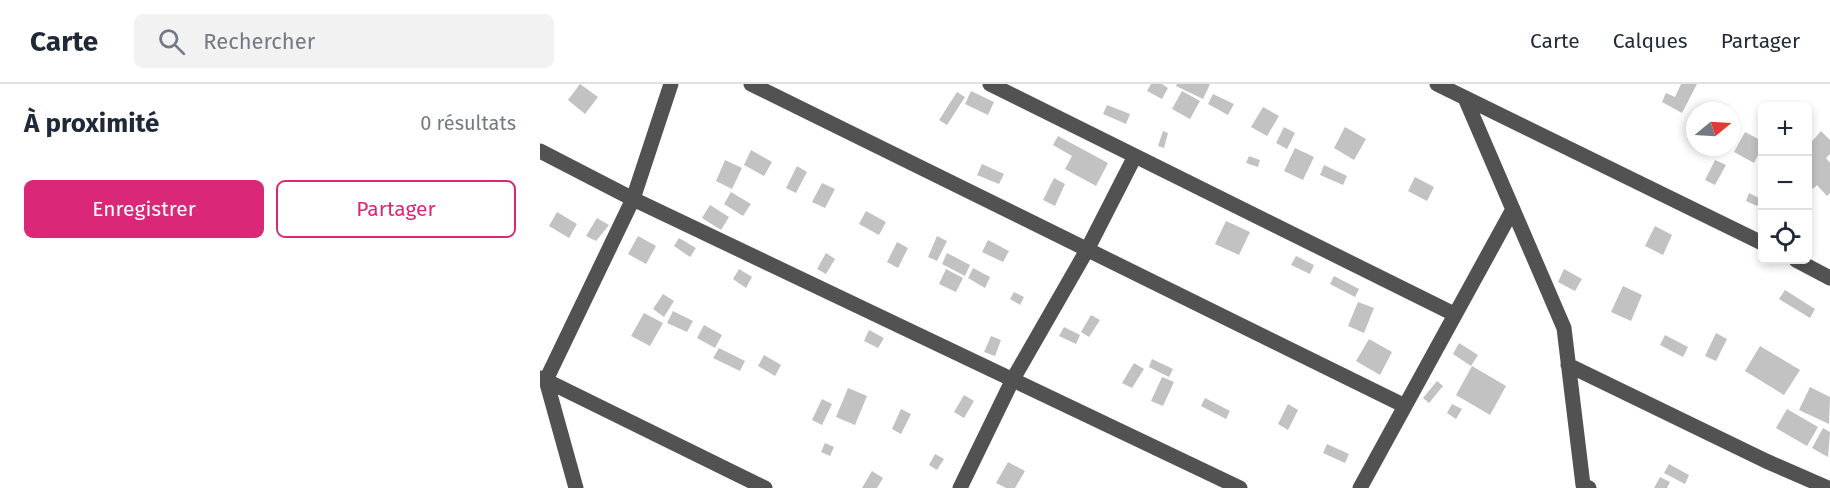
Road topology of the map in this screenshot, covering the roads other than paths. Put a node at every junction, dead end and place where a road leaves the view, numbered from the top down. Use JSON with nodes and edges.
{"nodes":[{"id":1,"x":671,"y":84,"type":"edge"},
{"id":2,"x":751,"y":84,"type":"edge"},
{"id":3,"x":990,"y":84,"type":"edge"},
{"id":4,"x":1437,"y":84,"type":"edge"},
{"id":5,"x":1466,"y":98,"type":"junction"},
{"id":6,"x":540,"y":151,"type":"edge"},
{"id":7,"x":1135,"y":156,"type":"junction"},
{"id":8,"x":633,"y":199,"type":"junction"},
{"id":9,"x":1513,"y":208,"type":"junction"},
{"id":10,"x":1758,"y":241,"type":"edge"},
{"id":11,"x":1088,"y":250,"type":"junction"},
{"id":12,"x":1807,"y":264,"type":"edge"},
{"id":13,"x":1828,"y":272,"type":"edge"},
{"id":14,"x":1454,"y":314,"type":"junction"},
{"id":15,"x":1568,"y":366,"type":"junction"},
{"id":16,"x":543,"y":379,"type":"edge"},
{"id":17,"x":1013,"y":379,"type":"junction"},
{"id":18,"x":1405,"y":406,"type":"junction"},
{"id":19,"x":576,"y":488,"type":"edge"},
{"id":20,"x":765,"y":488,"type":"edge"},
{"id":21,"x":960,"y":488,"type":"edge"},
{"id":22,"x":1240,"y":488,"type":"edge"},
{"id":23,"x":1360,"y":488,"type":"edge"},
{"id":24,"x":1589,"y":488,"type":"edge"},
{"id":25,"x":1828,"y":488,"type":"edge"}],
"edges":[{"from":1,"to":8,"type":"street"},
{"from":2,"to":11,"type":"street"},
{"from":3,"to":7,"type":"street"},
{"from":4,"to":5,"type":"street"},
{"from":5,"to":9,"type":"street"},
{"from":5,"to":10,"type":"street"},
{"from":6,"to":8,"type":"street"},
{"from":7,"to":11,"type":"street"},
{"from":7,"to":14,"type":"street"},
{"from":8,"to":16,"type":"street"},
{"from":8,"to":17,"type":"street"},
{"from":9,"to":14,"type":"street"},
{"from":9,"to":15,"type":"street"},
{"from":11,"to":17,"type":"street"},
{"from":11,"to":18,"type":"street"},
{"from":12,"to":13,"type":"street"},
{"from":14,"to":18,"type":"street"},
{"from":15,"to":24,"type":"street"},
{"from":15,"to":25,"type":"street"},
{"from":16,"to":19,"type":"street"},
{"from":16,"to":20,"type":"street"},
{"from":17,"to":21,"type":"street"},
{"from":17,"to":22,"type":"street"},
{"from":18,"to":23,"type":"street"}]}
